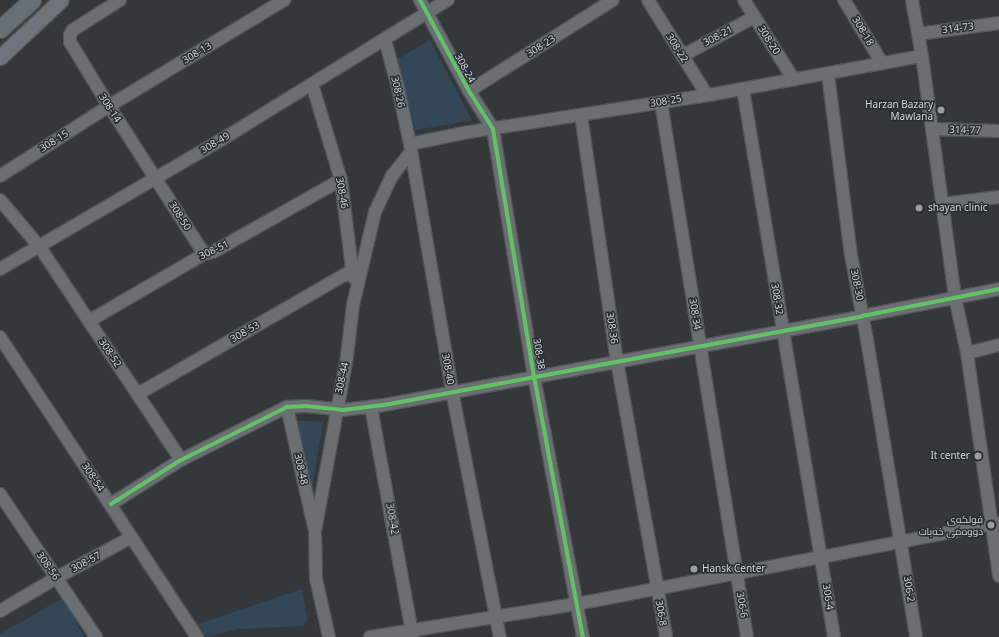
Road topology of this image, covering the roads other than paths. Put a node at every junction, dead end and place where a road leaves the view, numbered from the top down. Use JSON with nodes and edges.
{"nodes":[{"id":1,"x":32,"y":0,"type":"edge"},
{"id":2,"x":61,"y":0,"type":"edge"},
{"id":3,"x":120,"y":0,"type":"edge"},
{"id":4,"x":420,"y":0,"type":"edge"},
{"id":5,"x":448,"y":0,"type":"edge"},
{"id":6,"x":613,"y":0,"type":"edge"},
{"id":7,"x":648,"y":0,"type":"edge"},
{"id":8,"x":744,"y":0,"type":"edge"},
{"id":9,"x":844,"y":0,"type":"edge"},
{"id":10,"x":912,"y":0,"type":"edge"},
{"id":11,"x":277,"y":2,"type":"edge"},
{"id":12,"x":428,"y":12,"type":"junction"},
{"id":13,"x":754,"y":17,"type":"junction"},
{"id":14,"x":999,"y":23,"type":"edge"},
{"id":15,"x":0,"y":30,"type":"edge"},
{"id":16,"x":918,"y":34,"type":"junction"},
{"id":17,"x":385,"y":40,"type":"junction"},
{"id":18,"x":682,"y":56,"type":"junction"},
{"id":19,"x":922,"y":56,"type":"junction"},
{"id":20,"x":0,"y":57,"type":"edge"},
{"id":21,"x":882,"y":63,"type":"junction"},
{"id":22,"x":828,"y":74,"type":"junction"},
{"id":23,"x":794,"y":80,"type":"junction"},
{"id":24,"x":312,"y":84,"type":"junction"},
{"id":25,"x":743,"y":89,"type":"junction"},
{"id":26,"x":469,"y":91,"type":"junction"},
{"id":27,"x":707,"y":95,"type":"junction"},
{"id":28,"x":661,"y":102,"type":"junction"},
{"id":29,"x":109,"y":106,"type":"junction"},
{"id":30,"x":581,"y":115,"type":"junction"},
{"id":31,"x":493,"y":129,"type":"junction"},
{"id":32,"x":932,"y":129,"type":"junction"},
{"id":33,"x":999,"y":131,"type":"edge"},
{"id":34,"x":410,"y":149,"type":"junction"},
{"id":35,"x":0,"y":176,"type":"edge"},
{"id":36,"x":156,"y":178,"type":"junction"},
{"id":37,"x":341,"y":180,"type":"junction"},
{"id":38,"x":999,"y":197,"type":"edge"},
{"id":39,"x":0,"y":200,"type":"edge"},
{"id":40,"x":942,"y":204,"type":"junction"},
{"id":41,"x":39,"y":246,"type":"junction"},
{"id":42,"x":204,"y":254,"type":"junction"},
{"id":43,"x":0,"y":268,"type":"edge"},
{"id":44,"x":353,"y":270,"type":"junction"},
{"id":45,"x":999,"y":289,"type":"edge"},
{"id":46,"x":954,"y":298,"type":"junction"},
{"id":47,"x":353,"y":305,"type":"junction"},
{"id":48,"x":862,"y":316,"type":"junction"},
{"id":49,"x":89,"y":321,"type":"junction"},
{"id":50,"x":782,"y":330,"type":"junction"},
{"id":51,"x":0,"y":337,"type":"edge"},
{"id":52,"x":700,"y":345,"type":"junction"},
{"id":53,"x":999,"y":345,"type":"edge"},
{"id":54,"x":967,"y":353,"type":"junction"},
{"id":55,"x":617,"y":361,"type":"junction"},
{"id":56,"x":534,"y":376,"type":"junction"},
{"id":57,"x":452,"y":391,"type":"junction"},
{"id":58,"x":138,"y":394,"type":"junction"},
{"id":59,"x":371,"y":406,"type":"junction"},
{"id":60,"x":286,"y":407,"type":"junction"},
{"id":61,"x":336,"y":410,"type":"junction"},
{"id":62,"x":181,"y":460,"type":"junction"},
{"id":63,"x":0,"y":494,"type":"edge"},
{"id":64,"x":111,"y":504,"type":"junction"},
{"id":65,"x":995,"y":524,"type":"edge"},
{"id":66,"x":315,"y":531,"type":"junction"},
{"id":67,"x":130,"y":538,"type":"junction"},
{"id":68,"x":901,"y":542,"type":"junction"},
{"id":69,"x":822,"y":557,"type":"junction"},
{"id":70,"x":737,"y":573,"type":"junction"},
{"id":71,"x":999,"y":576,"type":"edge"},
{"id":72,"x":56,"y":578,"type":"junction"},
{"id":73,"x":657,"y":588,"type":"junction"},
{"id":74,"x":577,"y":604,"type":"junction"},
{"id":75,"x":0,"y":611,"type":"edge"},
{"id":76,"x":497,"y":617,"type":"junction"},
{"id":77,"x":413,"y":634,"type":"edge"},
{"id":78,"x":96,"y":637,"type":"edge"},
{"id":79,"x":197,"y":637,"type":"edge"},
{"id":80,"x":329,"y":637,"type":"edge"},
{"id":81,"x":370,"y":637,"type":"edge"},
{"id":82,"x":500,"y":637,"type":"edge"},
{"id":83,"x":582,"y":637,"type":"edge"},
{"id":84,"x":666,"y":637,"type":"edge"},
{"id":85,"x":747,"y":637,"type":"edge"},
{"id":86,"x":834,"y":637,"type":"edge"},
{"id":87,"x":916,"y":637,"type":"edge"}],
"edges":[{"from":1,"to":15,"type":"highway"},
{"from":2,"to":20,"type":"main road"},
{"from":3,"to":29,"type":"street","name":"308-14"},
{"from":4,"to":12,"type":"street","name":"308-24"},
{"from":5,"to":12,"type":"street","name":"308-49"},
{"from":6,"to":26,"type":"street","name":"308-23"},
{"from":7,"to":18,"type":"street","name":"308-22"},
{"from":8,"to":13,"type":"street","name":"308-20"},
{"from":9,"to":21,"type":"street","name":"308-18"},
{"from":10,"to":16,"type":"street"},
{"from":11,"to":29,"type":"street","name":"308-13"},
{"from":12,"to":17,"type":"street","name":"308-49"},
{"from":12,"to":26,"type":"street","name":"308-24"},
{"from":13,"to":18,"type":"street","name":"308-21"},
{"from":13,"to":23,"type":"street","name":"308-20"},
{"from":14,"to":16,"type":"street","name":"314-73"},
{"from":16,"to":19,"type":"street"},
{"from":17,"to":24,"type":"street","name":"308-49"},
{"from":17,"to":34,"type":"street","name":"308-26"},
{"from":18,"to":27,"type":"street","name":"308-22"},
{"from":19,"to":21,"type":"street","name":"308-25"},
{"from":19,"to":32,"type":"street"},
{"from":21,"to":22,"type":"street","name":"308-25"},
{"from":22,"to":23,"type":"street","name":"308-25"},
{"from":22,"to":48,"type":"street","name":"308-30"},
{"from":23,"to":25,"type":"street","name":"308-25"},
{"from":24,"to":36,"type":"street","name":"308-49"},
{"from":24,"to":37,"type":"street","name":"308-46"},
{"from":25,"to":27,"type":"street","name":"308-25"},
{"from":25,"to":50,"type":"street","name":"308-32"},
{"from":26,"to":31,"type":"street","name":"308-24"},
{"from":27,"to":28,"type":"street","name":"308-25"},
{"from":28,"to":30,"type":"street","name":"308-25"},
{"from":28,"to":52,"type":"street","name":"308-34"},
{"from":29,"to":35,"type":"street","name":"308-15"},
{"from":29,"to":36,"type":"street","name":"308-14"},
{"from":30,"to":31,"type":"street","name":"308-25"},
{"from":30,"to":55,"type":"street","name":"308-36"},
{"from":31,"to":34,"type":"street","name":"308-25"},
{"from":31,"to":56,"type":"street","name":"308-38"},
{"from":32,"to":33,"type":"street","name":"314-77"},
{"from":32,"to":40,"type":"street"},
{"from":34,"to":47,"type":"street","name":"308-44"},
{"from":34,"to":57,"type":"street","name":"308-40"},
{"from":36,"to":41,"type":"street","name":"308-49"},
{"from":36,"to":42,"type":"street","name":"308-50"},
{"from":37,"to":42,"type":"street","name":"308-51"},
{"from":37,"to":44,"type":"street","name":"308-46"},
{"from":38,"to":40,"type":"street"},
{"from":39,"to":41,"type":"street","name":"308-52"},
{"from":40,"to":46,"type":"street"},
{"from":41,"to":43,"type":"street","name":"308-49"},
{"from":41,"to":49,"type":"street","name":"308-52"},
{"from":42,"to":49,"type":"street","name":"308-51"},
{"from":44,"to":47,"type":"street","name":"308-46"},
{"from":44,"to":58,"type":"street","name":"308-53"},
{"from":45,"to":46,"type":"street"},
{"from":46,"to":48,"type":"street"},
{"from":46,"to":54,"type":"street"},
{"from":47,"to":61,"type":"street","name":"308-44"},
{"from":48,"to":50,"type":"street"},
{"from":48,"to":68,"type":"street","name":"308-30"},
{"from":49,"to":58,"type":"street","name":"308-52"},
{"from":50,"to":52,"type":"street"},
{"from":50,"to":69,"type":"street","name":"308-32"},
{"from":51,"to":64,"type":"street","name":"308-54"},
{"from":52,"to":55,"type":"street"},
{"from":52,"to":70,"type":"street","name":"308-34"},
{"from":53,"to":54,"type":"street"},
{"from":54,"to":65,"type":"street"},
{"from":55,"to":56,"type":"street"},
{"from":55,"to":73,"type":"street","name":"308-36"},
{"from":56,"to":57,"type":"street"},
{"from":56,"to":74,"type":"street","name":"308-38"},
{"from":57,"to":59,"type":"street"},
{"from":57,"to":76,"type":"street","name":"308-40"},
{"from":58,"to":62,"type":"street","name":"308-52"},
{"from":59,"to":61,"type":"street"},
{"from":59,"to":77,"type":"street","name":"308-42"},
{"from":60,"to":61,"type":"street"},
{"from":60,"to":62,"type":"street"},
{"from":60,"to":66,"type":"street","name":"308-48"},
{"from":61,"to":66,"type":"street","name":"308-44"},
{"from":62,"to":64,"type":"street"},
{"from":63,"to":72,"type":"street","name":"308-56"},
{"from":64,"to":67,"type":"street","name":"308-54"},
{"from":65,"to":68,"type":"street"},
{"from":65,"to":71,"type":"street"},
{"from":66,"to":80,"type":"street","name":"308-44"},
{"from":67,"to":72,"type":"street","name":"308-57"},
{"from":67,"to":79,"type":"street","name":"308-54"},
{"from":68,"to":69,"type":"street"},
{"from":68,"to":87,"type":"street","name":"306-2"},
{"from":69,"to":70,"type":"street"},
{"from":69,"to":86,"type":"street","name":"306-4"},
{"from":70,"to":73,"type":"street"},
{"from":70,"to":85,"type":"street","name":"306-6"},
{"from":72,"to":75,"type":"street","name":"308-57"},
{"from":72,"to":78,"type":"street","name":"308-56"},
{"from":73,"to":74,"type":"street"},
{"from":73,"to":84,"type":"street","name":"306-8"},
{"from":74,"to":76,"type":"street"},
{"from":74,"to":83,"type":"street","name":"308-38"},
{"from":76,"to":77,"type":"street"},
{"from":76,"to":82,"type":"street","name":"308-40"},
{"from":77,"to":81,"type":"street"}]}
